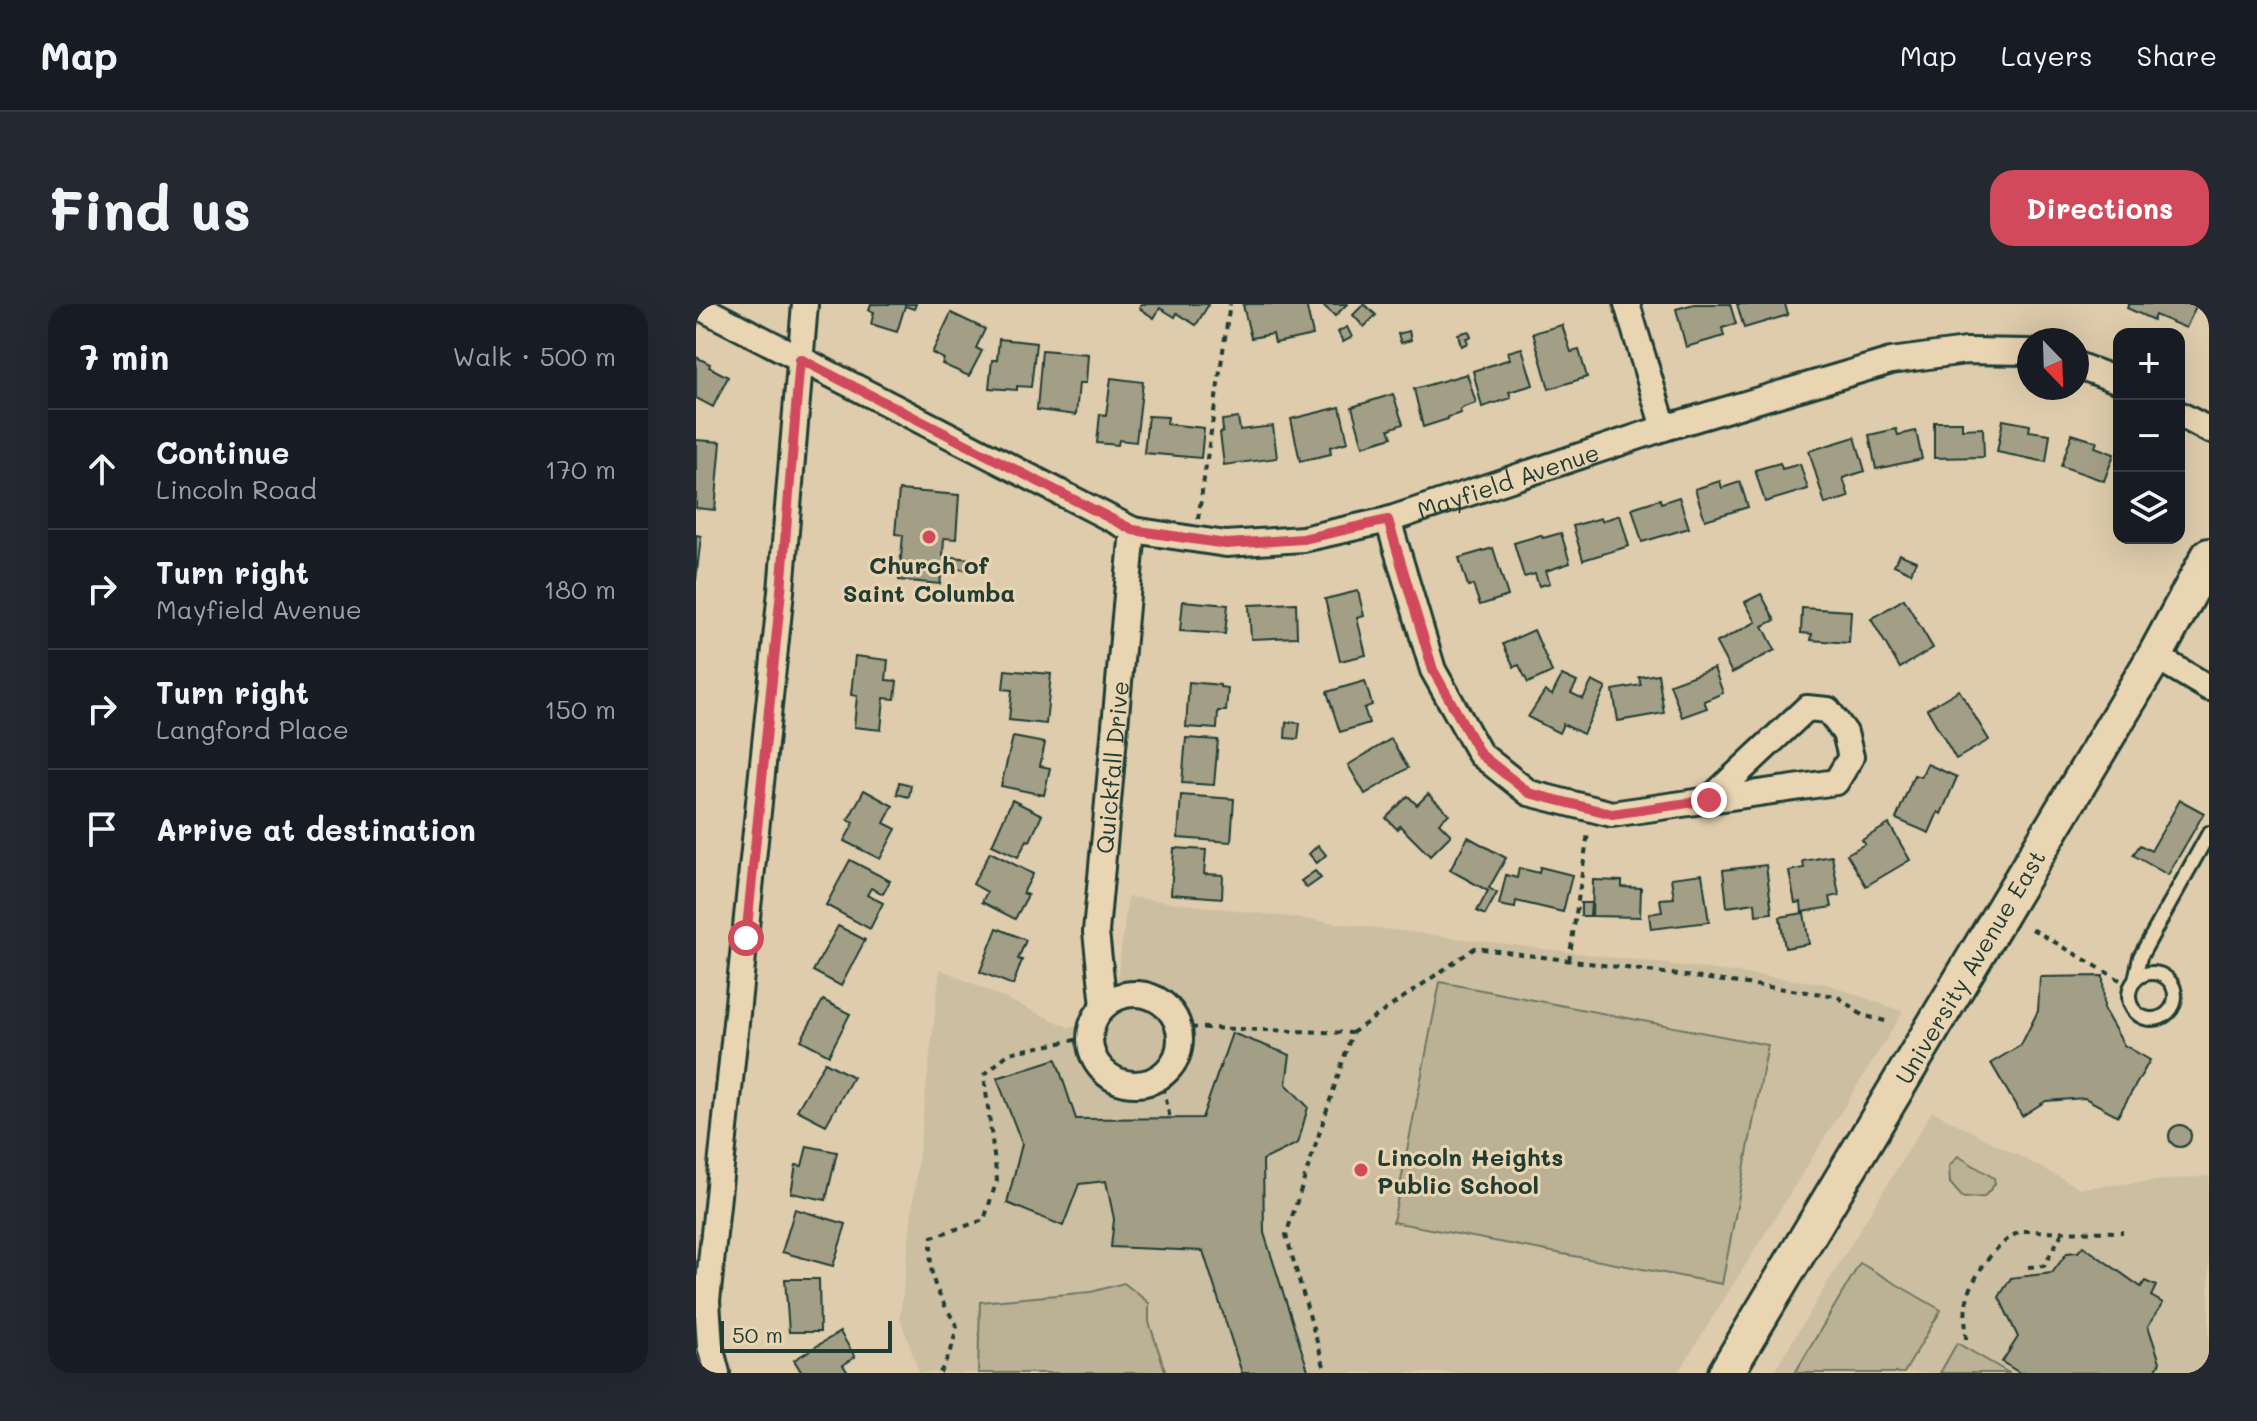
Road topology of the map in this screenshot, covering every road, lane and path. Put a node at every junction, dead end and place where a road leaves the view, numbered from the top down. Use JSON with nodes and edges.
{"nodes":[{"id":1,"x":805,"y":304,"type":"edge"},
{"id":2,"x":1230,"y":304,"type":"edge"},
{"id":3,"x":1627,"y":304,"type":"edge"},
{"id":4,"x":696,"y":305,"type":"edge"},
{"id":5,"x":2017,"y":352,"type":"edge"},
{"id":6,"x":800,"y":359,"type":"junction"},
{"id":7,"x":2089,"y":370,"type":"edge"},
{"id":8,"x":2113,"y":379,"type":"edge"},
{"id":9,"x":2185,"y":417,"type":"edge"},
{"id":10,"x":1664,"y":428,"type":"junction"},
{"id":11,"x":2209,"y":430,"type":"edge"},
{"id":12,"x":1200,"y":508,"type":"dead end"},
{"id":13,"x":1388,"y":520,"type":"junction"},
{"id":14,"x":1133,"y":530,"type":"junction"},
{"id":15,"x":2209,"y":556,"type":"edge"},
{"id":16,"x":2155,"y":656,"type":"junction"},
{"id":17,"x":2209,"y":688,"type":"edge"},
{"id":18,"x":1709,"y":800,"type":"junction"},
{"id":19,"x":1592,"y":809,"type":"junction"},
{"id":20,"x":2209,"y":833,"type":"edge"},
{"id":21,"x":2032,"y":929,"type":"dead end"},
{"id":22,"x":1569,"y":961,"type":"junction"},
{"id":23,"x":2133,"y":983,"type":"joint"},
{"id":24,"x":1104,"y":1006,"type":"junction"},
{"id":25,"x":1889,"y":1022,"type":"dead end"},
{"id":26,"x":1179,"y":1027,"type":"junction"},
{"id":27,"x":1352,"y":1033,"type":"junction"},
{"id":28,"x":1090,"y":1037,"type":"junction"},
{"id":29,"x":1161,"y":1075,"type":"junction"},
{"id":30,"x":1170,"y":1119,"type":"dead end"},
{"id":31,"x":2063,"y":1232,"type":"junction"},
{"id":32,"x":2123,"y":1232,"type":"dead end"},
{"id":33,"x":2028,"y":1267,"type":"dead end"},
{"id":34,"x":1966,"y":1339,"type":"dead end"},
{"id":35,"x":717,"y":1373,"type":"edge"},
{"id":36,"x":940,"y":1373,"type":"edge"},
{"id":37,"x":1326,"y":1373,"type":"edge"},
{"id":38,"x":1726,"y":1373,"type":"edge"}],
"edges":[{"from":1,"to":6,"type":"street"},
{"from":2,"to":12,"type":"path"},
{"from":3,"to":10,"type":"street"},
{"from":4,"to":6,"type":"street","name":"Mayfield Avenue"},
{"from":5,"to":10,"type":"street","name":"Mayfield Avenue"},
{"from":6,"to":14,"type":"street","name":"Mayfield Avenue"},
{"from":6,"to":35,"type":"street"},
{"from":7,"to":8,"type":"street"},
{"from":9,"to":11,"type":"street"},
{"from":10,"to":13,"type":"street","name":"Mayfield Avenue"},
{"from":13,"to":14,"type":"street","name":"Mayfield Avenue"},
{"from":13,"to":19,"type":"street"},
{"from":14,"to":24,"type":"street","name":"Quickfall Drive"},
{"from":15,"to":16,"type":"main road","name":"University Avenue East"},
{"from":16,"to":17,"type":"street"},
{"from":16,"to":38,"type":"main road","name":"University Avenue East"},
{"from":18,"to":18,"type":"street"},
{"from":18,"to":19,"type":"street"},
{"from":19,"to":22,"type":"path"},
{"from":20,"to":23,"type":"lane"},
{"from":21,"to":23,"type":"path"},
{"from":22,"to":25,"type":"path"},
{"from":22,"to":27,"type":"path"},
{"from":24,"to":26,"type":"street"},
{"from":24,"to":28,"type":"street"},
{"from":26,"to":27,"type":"path"},
{"from":26,"to":29,"type":"street"},
{"from":27,"to":37,"type":"path"},
{"from":28,"to":29,"type":"street"},
{"from":28,"to":36,"type":"path"},
{"from":29,"to":30,"type":"path"},
{"from":31,"to":32,"type":"path"},
{"from":31,"to":33,"type":"path"},
{"from":31,"to":34,"type":"path"}]}
